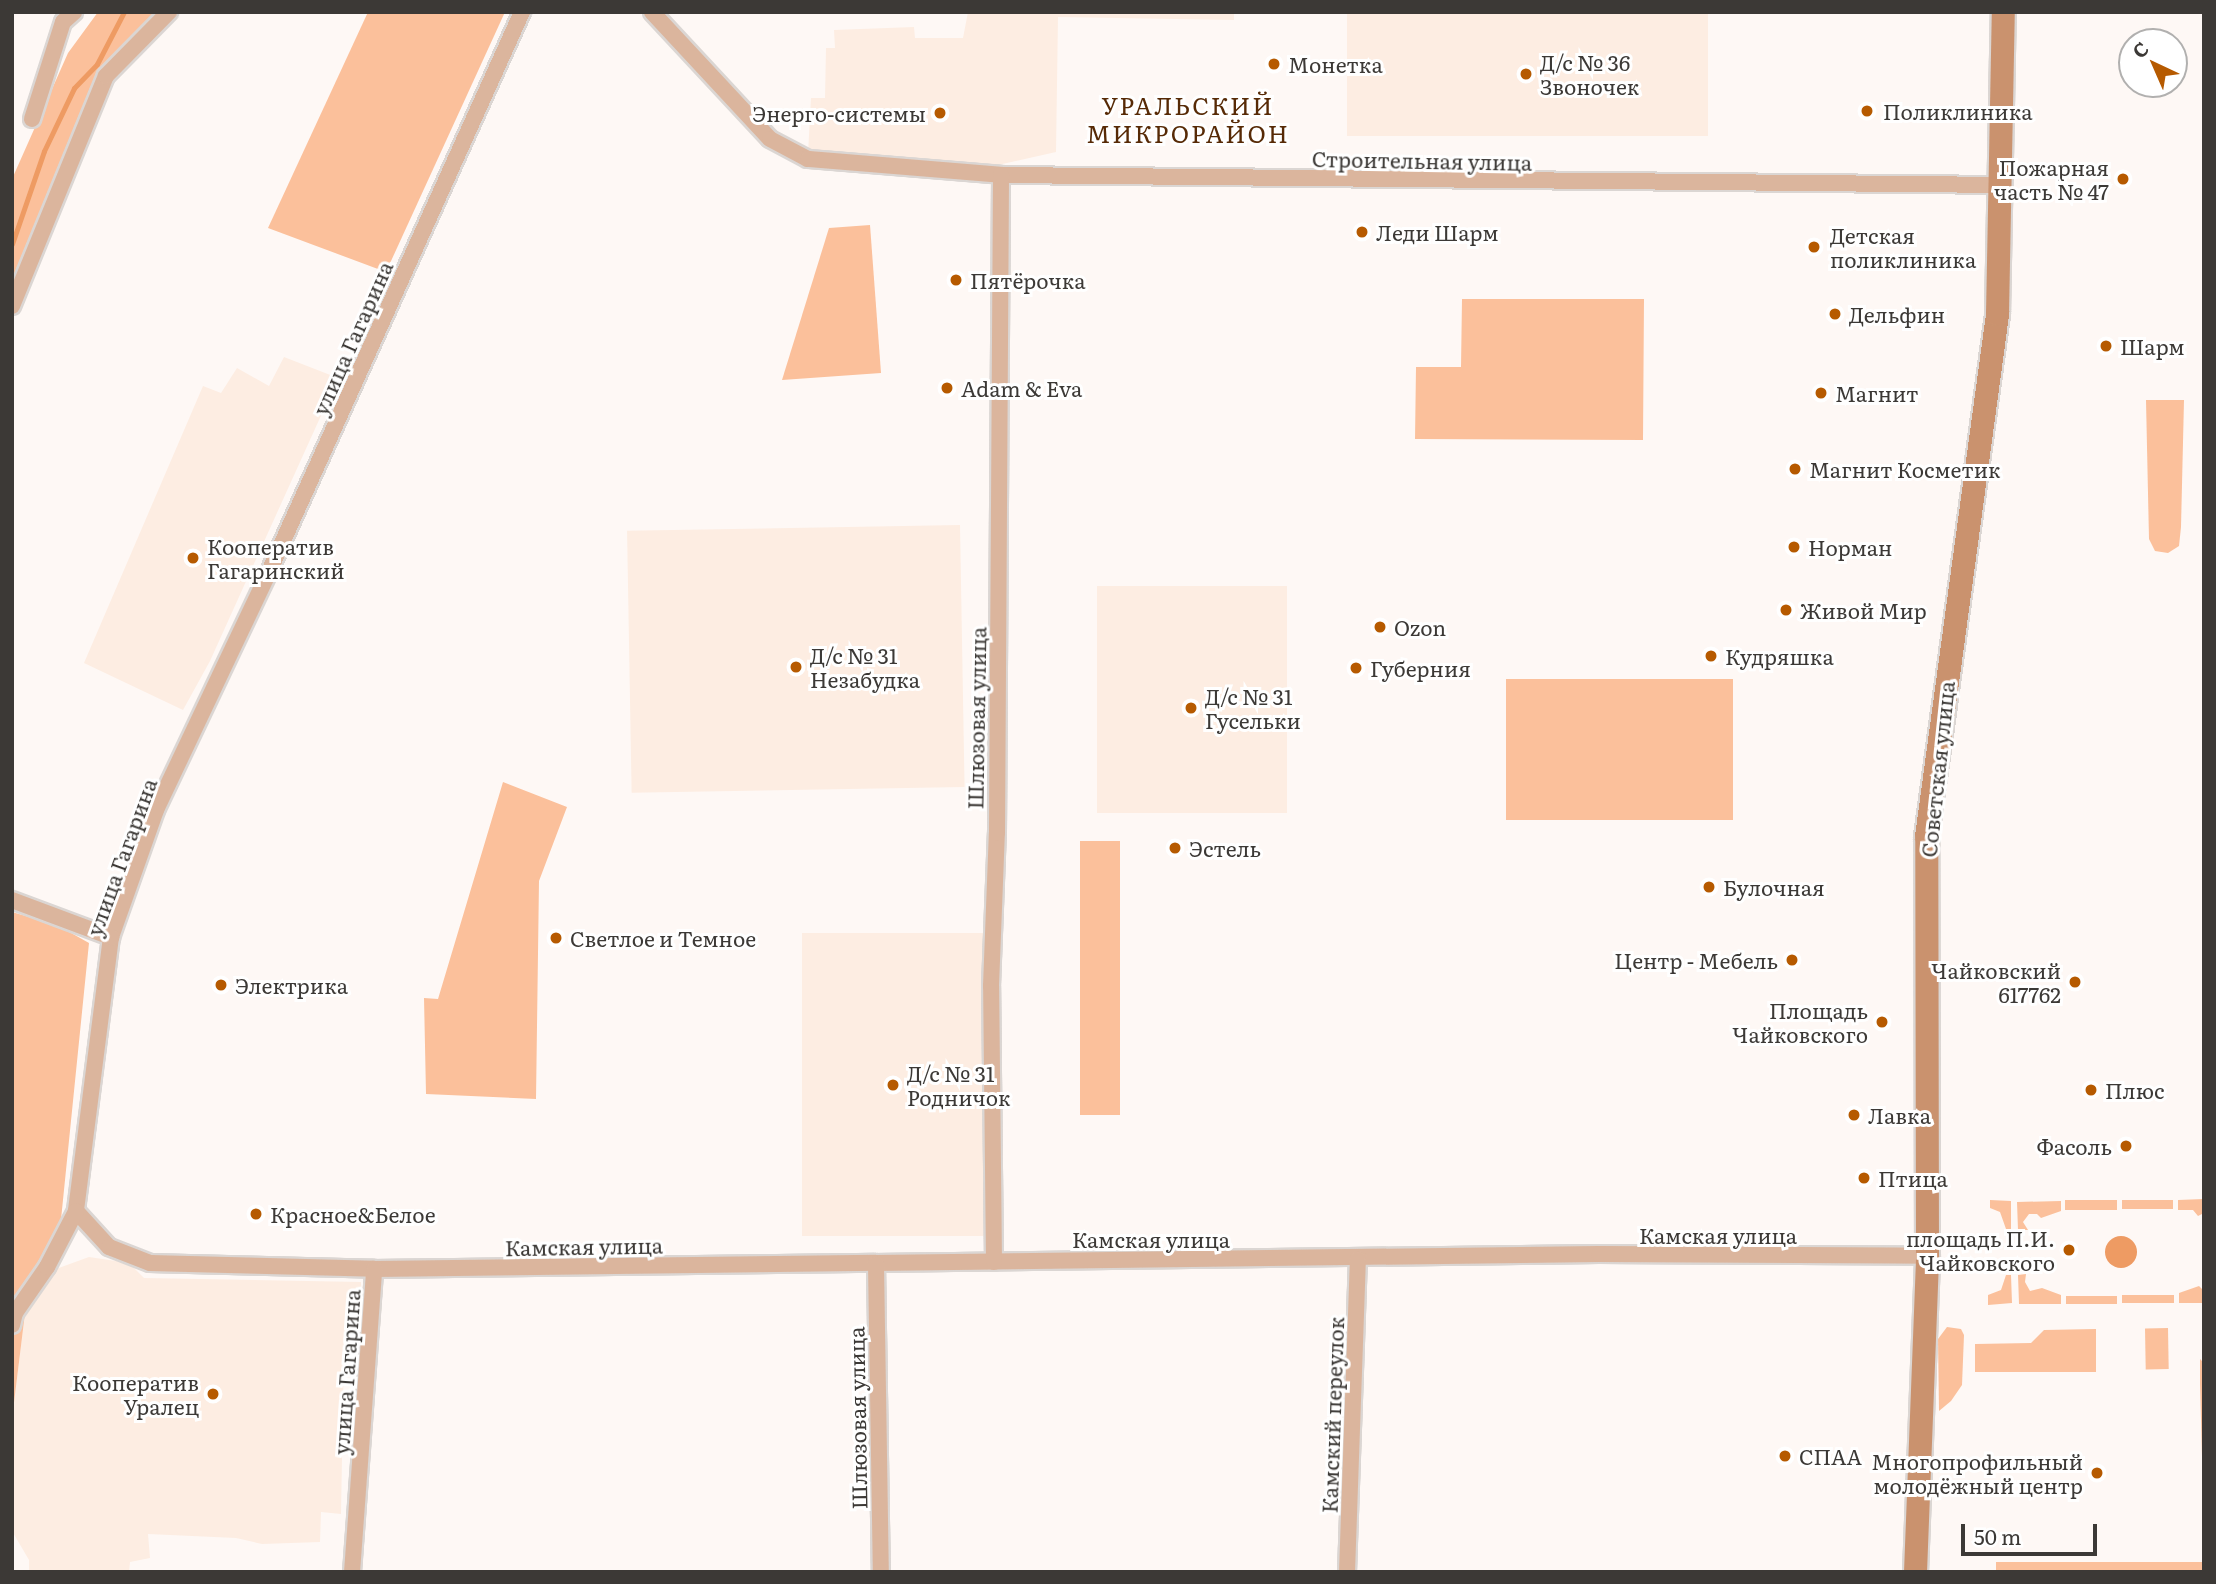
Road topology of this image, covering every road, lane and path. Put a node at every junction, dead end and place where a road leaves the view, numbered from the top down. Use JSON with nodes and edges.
{"nodes":[{"id":1,"x":48,"y":12,"type":"edge"},
{"id":2,"x":169,"y":12,"type":"edge"},
{"id":3,"x":522,"y":12,"type":"edge"},
{"id":4,"x":652,"y":12,"type":"edge"},
{"id":5,"x":2003,"y":12,"type":"edge"},
{"id":6,"x":69,"y":17,"type":"edge"},
{"id":7,"x":32,"y":119,"type":"dead end"},
{"id":8,"x":1001,"y":175,"type":"junction"},
{"id":9,"x":2001,"y":185,"type":"junction"},
{"id":10,"x":12,"y":306,"type":"edge"},
{"id":11,"x":12,"y":900,"type":"edge"},
{"id":12,"x":111,"y":937,"type":"junction"},
{"id":13,"x":76,"y":1211,"type":"junction"},
{"id":14,"x":1927,"y":1256,"type":"junction"},
{"id":15,"x":1358,"y":1259,"type":"junction"},
{"id":16,"x":994,"y":1262,"type":"junction"},
{"id":17,"x":876,"y":1264,"type":"junction"},
{"id":18,"x":374,"y":1269,"type":"junction"},
{"id":19,"x":12,"y":1325,"type":"edge"},
{"id":20,"x":352,"y":1572,"type":"edge"},
{"id":21,"x":881,"y":1572,"type":"edge"},
{"id":22,"x":1347,"y":1572,"type":"edge"},
{"id":23,"x":1915,"y":1572,"type":"edge"}],
"edges":[{"from":1,"to":6,"type":"street"},
{"from":2,"to":10,"type":"street"},
{"from":3,"to":12,"type":"street","name":"улица Гагарина"},
{"from":4,"to":8,"type":"street","name":"Строительная улица"},
{"from":5,"to":9,"type":"main road","name":"Советская улица"},
{"from":6,"to":7,"type":"street"},
{"from":8,"to":9,"type":"street","name":"Строительная улица"},
{"from":8,"to":16,"type":"street","name":"Шлюзовая улица"},
{"from":9,"to":14,"type":"main road","name":"Советская улица"},
{"from":11,"to":12,"type":"street"},
{"from":12,"to":13,"type":"street","name":"улица Гагарина"},
{"from":13,"to":18,"type":"street","name":"улица Гагарина"},
{"from":13,"to":19,"type":"street"},
{"from":14,"to":15,"type":"street","name":"Камская улица"},
{"from":14,"to":23,"type":"main road","name":"Советская улица"},
{"from":15,"to":16,"type":"street","name":"Камская улица"},
{"from":15,"to":22,"type":"street","name":"Камский переулок"},
{"from":16,"to":17,"type":"street","name":"Камская улица"},
{"from":17,"to":18,"type":"street","name":"Камская улица"},
{"from":17,"to":21,"type":"street","name":"Шлюзовая улица"},
{"from":18,"to":20,"type":"street","name":"улица Гагарина"}]}
